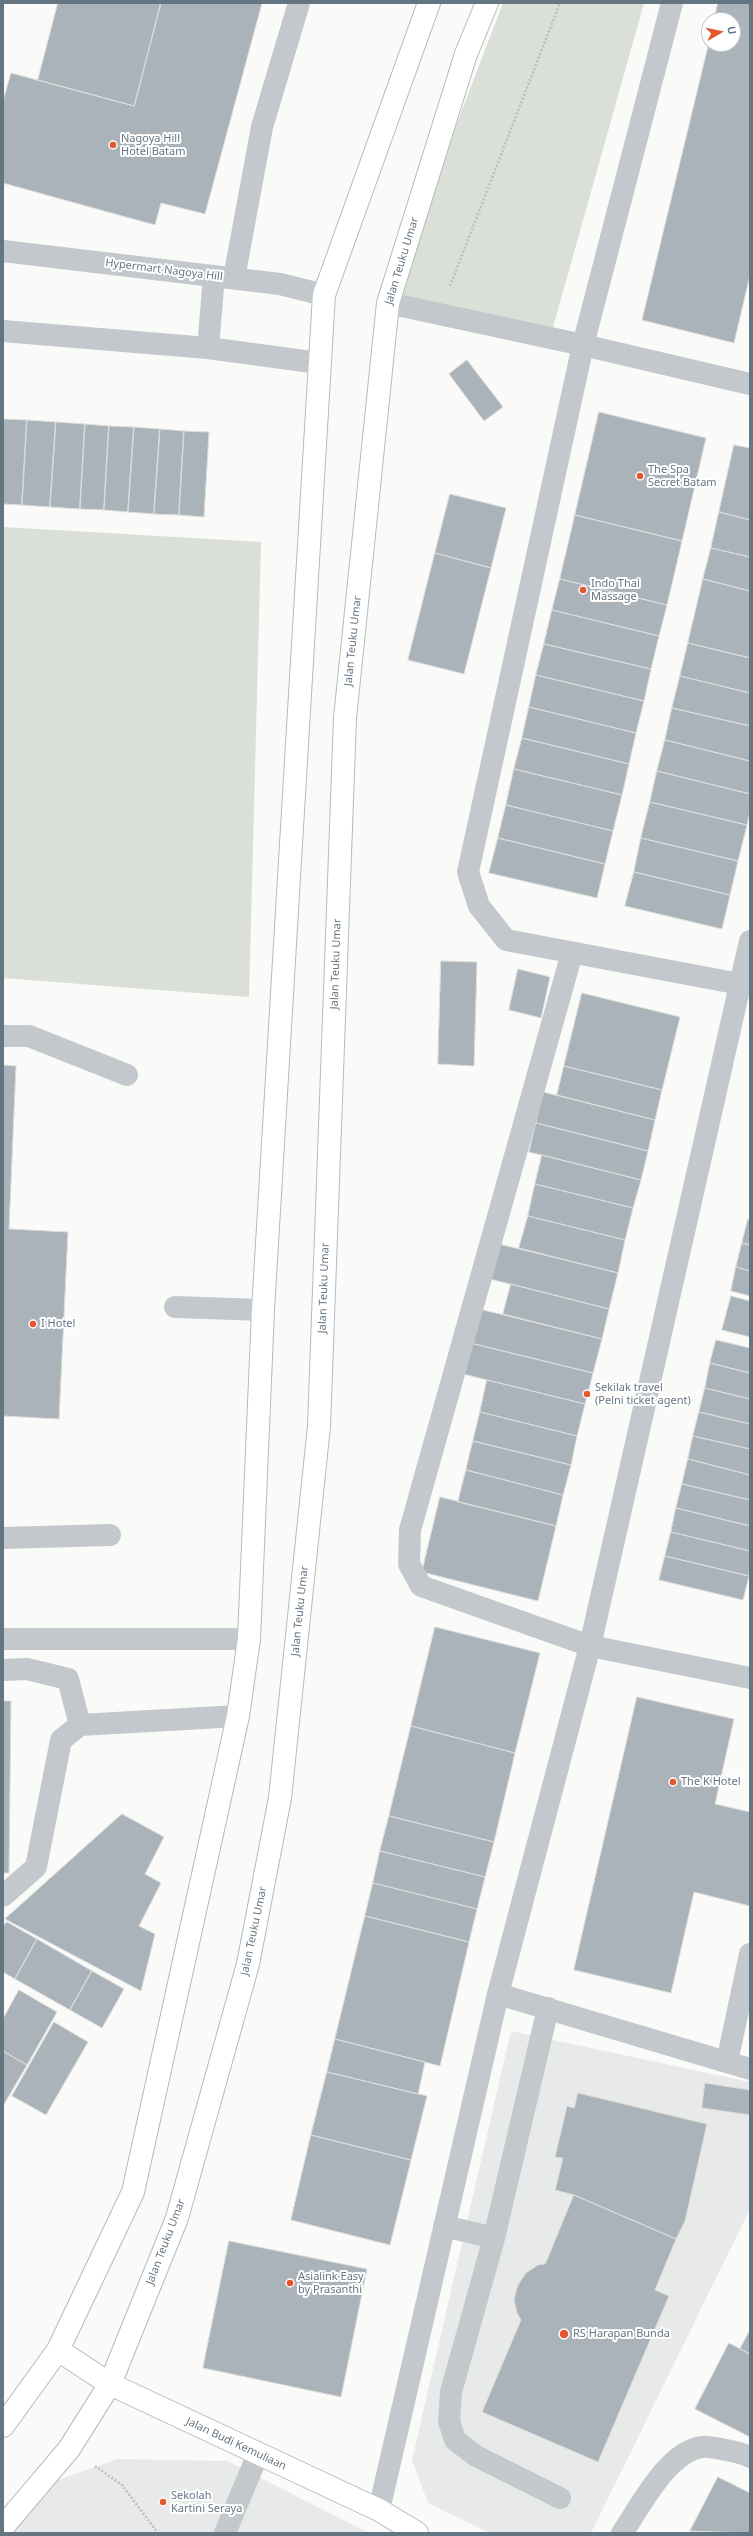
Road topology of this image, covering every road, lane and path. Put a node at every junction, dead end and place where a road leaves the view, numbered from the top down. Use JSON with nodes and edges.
{"nodes":[{"id":1,"x":299,"y":3,"type":"edge"},
{"id":2,"x":429,"y":3,"type":"edge"},
{"id":3,"x":487,"y":3,"type":"edge"},
{"id":4,"x":560,"y":3,"type":"edge"},
{"id":5,"x":672,"y":3,"type":"edge"},
{"id":6,"x":3,"y":251,"type":"edge"},
{"id":7,"x":224,"y":277,"type":"junction"},
{"id":8,"x":324,"y":295,"type":"junction"},
{"id":9,"x":388,"y":303,"type":"junction"},
{"id":10,"x":439,"y":314,"type":"junction"},
{"id":11,"x":3,"y":331,"type":"edge"},
{"id":12,"x":583,"y":345,"type":"junction"},
{"id":13,"x":208,"y":348,"type":"junction"},
{"id":14,"x":319,"y":363,"type":"junction"},
{"id":15,"x":750,"y":384,"type":"edge"},
{"id":16,"x":750,"y":941,"type":"edge"},
{"id":17,"x":572,"y":953,"type":"junction"},
{"id":18,"x":740,"y":984,"type":"junction"},
{"id":19,"x":3,"y":1036,"type":"edge"},
{"id":20,"x":127,"y":1075,"type":"dead end"},
{"id":21,"x":175,"y":1307,"type":"dead end"},
{"id":22,"x":263,"y":1310,"type":"junction"},
{"id":23,"x":110,"y":1535,"type":"dead end"},
{"id":24,"x":3,"y":1538,"type":"edge"},
{"id":25,"x":3,"y":1639,"type":"edge"},
{"id":26,"x":249,"y":1639,"type":"junction"},
{"id":27,"x":590,"y":1646,"type":"junction"},
{"id":28,"x":3,"y":1670,"type":"edge"},
{"id":29,"x":750,"y":1678,"type":"edge"},
{"id":30,"x":238,"y":1716,"type":"junction"},
{"id":31,"x":80,"y":1725,"type":"junction"},
{"id":32,"x":3,"y":1896,"type":"edge"},
{"id":33,"x":750,"y":1954,"type":"edge"},
{"id":34,"x":498,"y":1994,"type":"junction"},
{"id":35,"x":548,"y":2008,"type":"junction"},
{"id":36,"x":727,"y":2062,"type":"junction"},
{"id":37,"x":750,"y":2069,"type":"edge"},
{"id":38,"x":444,"y":2226,"type":"junction"},
{"id":39,"x":494,"y":2238,"type":"junction"},
{"id":40,"x":58,"y":2350,"type":"junction"},
{"id":41,"x":110,"y":2384,"type":"junction"},
{"id":42,"x":3,"y":2426,"type":"edge"},
{"id":43,"x":69,"y":2450,"type":"junction"},
{"id":44,"x":258,"y":2454,"type":"junction"},
{"id":45,"x":750,"y":2457,"type":"edge"},
{"id":46,"x":560,"y":2498,"type":"dead end"},
{"id":47,"x":379,"y":2510,"type":"junction"},
{"id":48,"x":3,"y":2527,"type":"edge"},
{"id":49,"x":158,"y":2533,"type":"edge"},
{"id":50,"x":225,"y":2533,"type":"edge"},
{"id":51,"x":417,"y":2533,"type":"edge"},
{"id":52,"x":622,"y":2533,"type":"edge"}],
"edges":[{"from":1,"to":7,"type":"street"},
{"from":2,"to":8,"type":"main road"},
{"from":3,"to":9,"type":"main road","name":"Jalan Teuku Umar"},
{"from":4,"to":10,"type":"path"},
{"from":5,"to":12,"type":"street"},
{"from":6,"to":7,"type":"street","name":"Hypermart Nagoya Hill"},
{"from":7,"to":8,"type":"street","name":"Hypermart Nagoya Hill"},
{"from":7,"to":13,"type":"street"},
{"from":8,"to":14,"type":"main road"},
{"from":9,"to":10,"type":"street"},
{"from":9,"to":41,"type":"main road","name":"Jalan Teuku Umar"},
{"from":10,"to":12,"type":"street"},
{"from":11,"to":13,"type":"street"},
{"from":12,"to":15,"type":"street"},
{"from":12,"to":17,"type":"street"},
{"from":13,"to":14,"type":"street"},
{"from":14,"to":22,"type":"main road"},
{"from":16,"to":18,"type":"street"},
{"from":17,"to":18,"type":"street"},
{"from":17,"to":27,"type":"street"},
{"from":18,"to":27,"type":"street"},
{"from":19,"to":20,"type":"street"},
{"from":21,"to":22,"type":"street"},
{"from":22,"to":26,"type":"main road"},
{"from":23,"to":24,"type":"street"},
{"from":25,"to":26,"type":"street"},
{"from":26,"to":30,"type":"main road"},
{"from":27,"to":29,"type":"street"},
{"from":27,"to":34,"type":"street"},
{"from":28,"to":31,"type":"street"},
{"from":30,"to":31,"type":"street"},
{"from":30,"to":40,"type":"main road"},
{"from":31,"to":32,"type":"street"},
{"from":33,"to":36,"type":"street"},
{"from":34,"to":35,"type":"street"},
{"from":34,"to":38,"type":"street"},
{"from":35,"to":36,"type":"street"},
{"from":35,"to":39,"type":"street"},
{"from":36,"to":37,"type":"street"},
{"from":38,"to":39,"type":"street"},
{"from":38,"to":47,"type":"street"},
{"from":39,"to":46,"type":"street"},
{"from":40,"to":41,"type":"main road","name":"Jalan Budi Kemuliaan"},
{"from":40,"to":42,"type":"main road"},
{"from":41,"to":43,"type":"main road","name":"Jalan Teuku Umar"},
{"from":41,"to":44,"type":"main road","name":"Jalan Budi Kemuliaan"},
{"from":43,"to":48,"type":"main road","name":"Jalan Teuku Umar"},
{"from":43,"to":49,"type":"path"},
{"from":44,"to":47,"type":"main road","name":"Jalan Budi Kemuliaan"},
{"from":44,"to":50,"type":"street"},
{"from":45,"to":52,"type":"street"},
{"from":47,"to":51,"type":"main road","name":"Jalan Budi Kemuliaan"}]}
